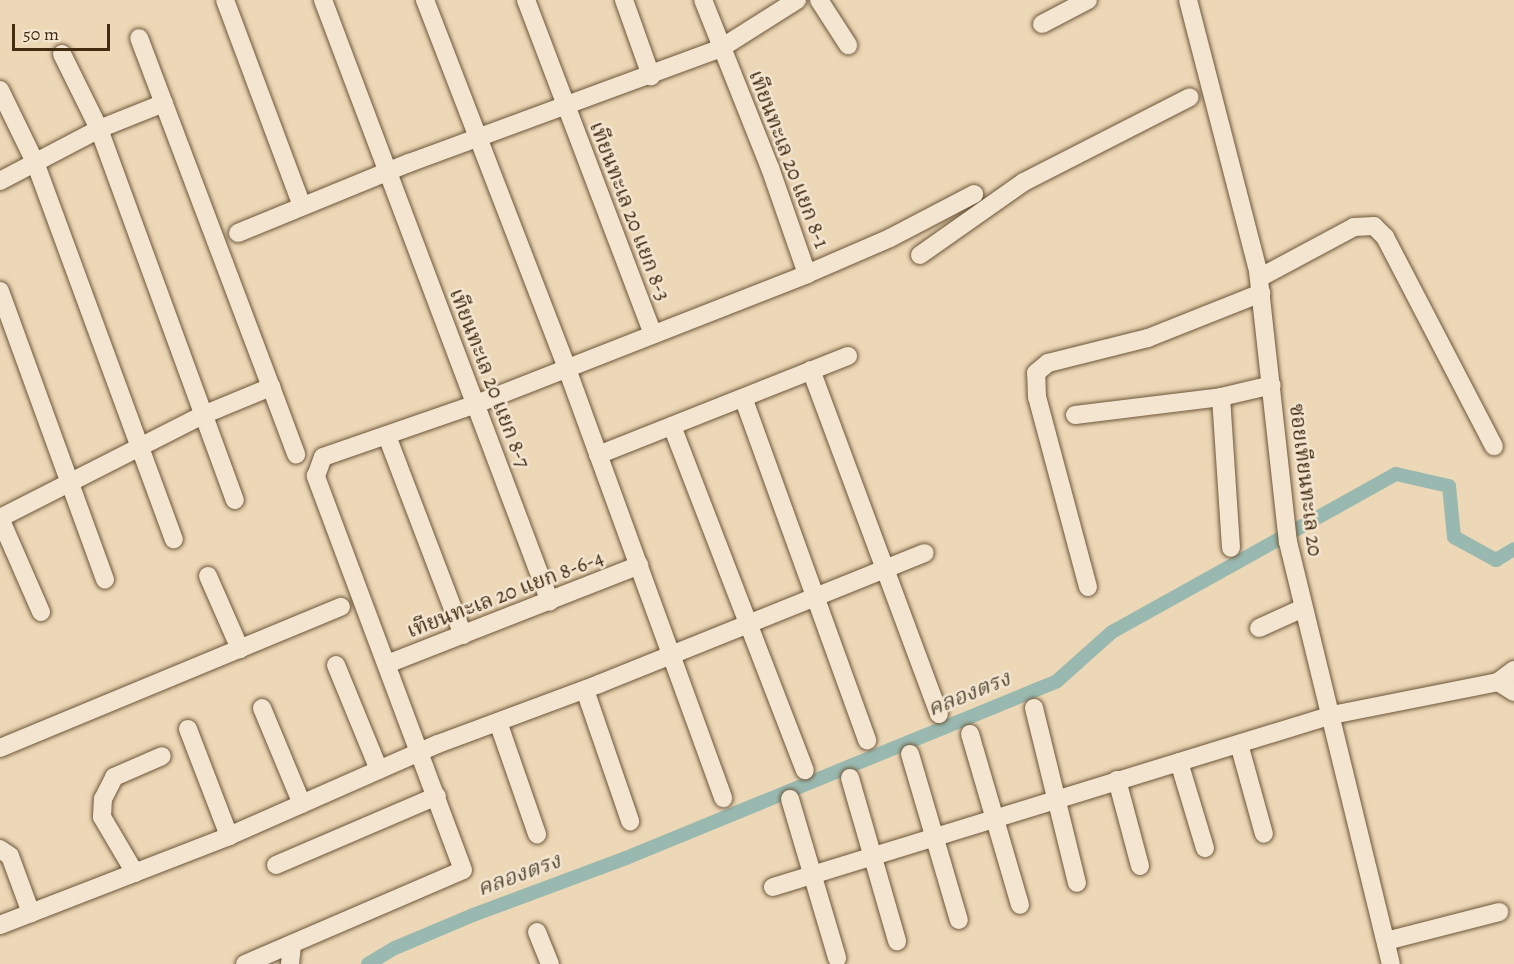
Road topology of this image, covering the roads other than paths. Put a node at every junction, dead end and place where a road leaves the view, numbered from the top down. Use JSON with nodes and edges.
{"nodes":[{"id":1,"x":225,"y":0,"type":"edge"},
{"id":2,"x":323,"y":0,"type":"edge"},
{"id":3,"x":425,"y":0,"type":"edge"},
{"id":4,"x":526,"y":0,"type":"edge"},
{"id":5,"x":624,"y":0,"type":"edge"},
{"id":6,"x":704,"y":0,"type":"edge"},
{"id":7,"x":797,"y":0,"type":"edge"},
{"id":8,"x":819,"y":0,"type":"edge"},
{"id":9,"x":1088,"y":0,"type":"edge"},
{"id":10,"x":1188,"y":0,"type":"edge"},
{"id":11,"x":1042,"y":24,"type":"dead end"},
{"id":12,"x":139,"y":38,"type":"dead end"},
{"id":13,"x":848,"y":45,"type":"dead end"},
{"id":14,"x":721,"y":48,"type":"junction"},
{"id":15,"x":62,"y":54,"type":"dead end"},
{"id":16,"x":651,"y":76,"type":"junction"},
{"id":17,"x":0,"y":90,"type":"edge"},
{"id":18,"x":1202,"y":91,"type":"junction"},
{"id":19,"x":164,"y":103,"type":"junction"},
{"id":20,"x":567,"y":105,"type":"junction"},
{"id":21,"x":99,"y":129,"type":"junction"},
{"id":22,"x":479,"y":138,"type":"junction"},
{"id":23,"x":35,"y":162,"type":"junction"},
{"id":24,"x":385,"y":172,"type":"junction"},
{"id":25,"x":0,"y":182,"type":"edge"},
{"id":26,"x":974,"y":194,"type":"dead end"},
{"id":27,"x":302,"y":206,"type":"junction"},
{"id":28,"x":238,"y":233,"type":"dead end"},
{"id":29,"x":920,"y":255,"type":"dead end"},
{"id":30,"x":800,"y":277,"type":"junction"},
{"id":31,"x":1260,"y":286,"type":"junction"},
{"id":32,"x":0,"y":291,"type":"edge"},
{"id":33,"x":652,"y":332,"type":"junction"},
{"id":34,"x":848,"y":356,"type":"dead end"},
{"id":35,"x":566,"y":366,"type":"junction"},
{"id":36,"x":811,"y":370,"type":"junction"},
{"id":37,"x":1272,"y":386,"type":"junction"},
{"id":38,"x":271,"y":387,"type":"junction"},
{"id":39,"x":1221,"y":397,"type":"junction"},
{"id":40,"x":744,"y":400,"type":"junction"},
{"id":41,"x":476,"y":404,"type":"junction"},
{"id":42,"x":203,"y":415,"type":"junction"},
{"id":43,"x":1075,"y":416,"type":"dead end"},
{"id":44,"x":672,"y":426,"type":"junction"},
{"id":45,"x":387,"y":436,"type":"junction"},
{"id":46,"x":1494,"y":446,"type":"dead end"},
{"id":47,"x":138,"y":447,"type":"junction"},
{"id":48,"x":296,"y":454,"type":"dead end"},
{"id":49,"x":598,"y":455,"type":"junction"},
{"id":50,"x":72,"y":481,"type":"junction"},
{"id":51,"x":235,"y":500,"type":"dead end"},
{"id":52,"x":174,"y":538,"type":"dead end"},
{"id":53,"x":1231,"y":548,"type":"dead end"},
{"id":54,"x":925,"y":553,"type":"dead end"},
{"id":55,"x":639,"y":565,"type":"junction"},
{"id":56,"x":884,"y":569,"type":"junction"},
{"id":57,"x":208,"y":576,"type":"dead end"},
{"id":58,"x":105,"y":580,"type":"dead end"},
{"id":59,"x":1088,"y":587,"type":"dead end"},
{"id":60,"x":815,"y":597,"type":"junction"},
{"id":61,"x":550,"y":602,"type":"junction"},
{"id":62,"x":341,"y":607,"type":"dead end"},
{"id":63,"x":1304,"y":608,"type":"junction"},
{"id":64,"x":41,"y":612,"type":"dead end"},
{"id":65,"x":750,"y":623,"type":"junction"},
{"id":66,"x":1259,"y":628,"type":"dead end"},
{"id":67,"x":463,"y":635,"type":"junction"},
{"id":68,"x":240,"y":649,"type":"junction"},
{"id":69,"x":672,"y":655,"type":"junction"},
{"id":70,"x":387,"y":664,"type":"junction"},
{"id":71,"x":336,"y":665,"type":"dead end"},
{"id":72,"x":1514,"y":670,"type":"edge"},
{"id":73,"x":1498,"y":682,"type":"junction"},
{"id":74,"x":585,"y":690,"type":"junction"},
{"id":75,"x":1514,"y":692,"type":"edge"},
{"id":76,"x":262,"y":708,"type":"dead end"},
{"id":77,"x":1034,"y":708,"type":"dead end"},
{"id":78,"x":939,"y":714,"type":"dead end"},
{"id":79,"x":1332,"y":716,"type":"junction"},
{"id":80,"x":498,"y":722,"type":"junction"},
{"id":81,"x":188,"y":729,"type":"dead end"},
{"id":82,"x":970,"y":734,"type":"dead end"},
{"id":83,"x":867,"y":740,"type":"dead end"},
{"id":84,"x":1239,"y":744,"type":"junction"},
{"id":85,"x":0,"y":748,"type":"edge"},
{"id":86,"x":420,"y":752,"type":"junction"},
{"id":87,"x":910,"y":754,"type":"dead end"},
{"id":88,"x":162,"y":756,"type":"dead end"},
{"id":89,"x":1179,"y":762,"type":"junction"},
{"id":90,"x":805,"y":770,"type":"dead end"},
{"id":91,"x":379,"y":771,"type":"junction"},
{"id":92,"x":850,"y":778,"type":"dead end"},
{"id":93,"x":1117,"y":780,"type":"junction"},
{"id":94,"x":437,"y":796,"type":"junction"},
{"id":95,"x":723,"y":798,"type":"dead end"},
{"id":96,"x":790,"y":798,"type":"dead end"},
{"id":97,"x":1055,"y":799,"type":"junction"},
{"id":98,"x":302,"y":804,"type":"junction"},
{"id":99,"x":996,"y":818,"type":"junction"},
{"id":100,"x":630,"y":821,"type":"dead end"},
{"id":101,"x":537,"y":834,"type":"dead end"},
{"id":102,"x":1264,"y":834,"type":"dead end"},
{"id":103,"x":229,"y":836,"type":"junction"},
{"id":104,"x":933,"y":836,"type":"junction"},
{"id":105,"x":1205,"y":848,"type":"dead end"},
{"id":106,"x":0,"y":849,"type":"edge"},
{"id":107,"x":873,"y":854,"type":"junction"},
{"id":108,"x":276,"y":865,"type":"dead end"},
{"id":109,"x":1140,"y":866,"type":"dead end"},
{"id":110,"x":814,"y":872,"type":"junction"},
{"id":111,"x":135,"y":873,"type":"junction"},
{"id":112,"x":1077,"y":883,"type":"dead end"},
{"id":113,"x":773,"y":887,"type":"dead end"},
{"id":114,"x":1020,"y":905,"type":"dead end"},
{"id":115,"x":1499,"y":912,"type":"dead end"},
{"id":116,"x":31,"y":913,"type":"junction"},
{"id":117,"x":959,"y":920,"type":"dead end"},
{"id":118,"x":0,"y":926,"type":"edge"},
{"id":119,"x":537,"y":932,"type":"dead end"},
{"id":120,"x":897,"y":941,"type":"dead end"},
{"id":121,"x":1386,"y":941,"type":"junction"},
{"id":122,"x":292,"y":944,"type":"junction"},
{"id":123,"x":837,"y":958,"type":"dead end"},
{"id":124,"x":245,"y":964,"type":"edge"},
{"id":125,"x":290,"y":964,"type":"edge"},
{"id":126,"x":550,"y":964,"type":"edge"},
{"id":127,"x":1391,"y":964,"type":"edge"}],
"edges":[{"from":1,"to":27,"type":"street"},
{"from":2,"to":24,"type":"street","name":"เทียนทะเล 20 แยก 8-7"},
{"from":3,"to":22,"type":"street"},
{"from":4,"to":20,"type":"street","name":"เทียนทะเล 20 แยก 8-3"},
{"from":5,"to":16,"type":"street"},
{"from":6,"to":14,"type":"street","name":"เทียนทะเล 20 แยก 8-1"},
{"from":7,"to":14,"type":"street"},
{"from":8,"to":13,"type":"street"},
{"from":9,"to":11,"type":"street"},
{"from":10,"to":18,"type":"street","name":"ซอยเทียนทะเล 20"},
{"from":12,"to":19,"type":"street"},
{"from":14,"to":16,"type":"street"},
{"from":14,"to":30,"type":"street","name":"เทียนทะเล 20 แยก 8-1"},
{"from":15,"to":21,"type":"street"},
{"from":16,"to":20,"type":"street"},
{"from":17,"to":23,"type":"street"},
{"from":18,"to":29,"type":"street"},
{"from":18,"to":31,"type":"street","name":"ซอยเทียนทะเล 20"},
{"from":19,"to":21,"type":"street"},
{"from":19,"to":38,"type":"street"},
{"from":20,"to":22,"type":"street"},
{"from":20,"to":33,"type":"street","name":"เทียนทะเล 20 แยก 8-3"},
{"from":21,"to":23,"type":"street"},
{"from":21,"to":42,"type":"street"},
{"from":22,"to":24,"type":"street"},
{"from":22,"to":35,"type":"street"},
{"from":23,"to":25,"type":"street"},
{"from":23,"to":47,"type":"street"},
{"from":24,"to":27,"type":"street"},
{"from":24,"to":41,"type":"street","name":"เทียนทะเล 20 แยก 8-7"},
{"from":26,"to":30,"type":"street"},
{"from":27,"to":28,"type":"street"},
{"from":30,"to":33,"type":"street"},
{"from":31,"to":37,"type":"street","name":"ซอยเทียนทะเล 20"},
{"from":31,"to":46,"type":"street"},
{"from":31,"to":59,"type":"street"},
{"from":32,"to":50,"type":"street"},
{"from":33,"to":35,"type":"street"},
{"from":34,"to":36,"type":"street"},
{"from":35,"to":41,"type":"street"},
{"from":35,"to":49,"type":"street"},
{"from":36,"to":40,"type":"street"},
{"from":36,"to":56,"type":"street"},
{"from":37,"to":39,"type":"street"},
{"from":37,"to":63,"type":"street","name":"ซอยเทียนทะเล 20"},
{"from":38,"to":42,"type":"street"},
{"from":38,"to":48,"type":"street"},
{"from":39,"to":43,"type":"street"},
{"from":39,"to":53,"type":"street"},
{"from":40,"to":44,"type":"street"},
{"from":40,"to":60,"type":"street"},
{"from":41,"to":45,"type":"street"},
{"from":41,"to":61,"type":"street","name":"เทียนทะเล 20 แยก 8-7"},
{"from":42,"to":47,"type":"street"},
{"from":42,"to":51,"type":"street"},
{"from":44,"to":49,"type":"street"},
{"from":44,"to":65,"type":"street"},
{"from":45,"to":67,"type":"street"},
{"from":45,"to":70,"type":"street"},
{"from":47,"to":50,"type":"street"},
{"from":47,"to":52,"type":"street"},
{"from":49,"to":55,"type":"street"},
{"from":50,"to":58,"type":"street"},
{"from":50,"to":64,"type":"street"},
{"from":54,"to":56,"type":"street"},
{"from":55,"to":61,"type":"street","name":"เทียนทะเล 20 แยก 8-6-4"},
{"from":55,"to":69,"type":"street"},
{"from":56,"to":60,"type":"street"},
{"from":56,"to":78,"type":"street"},
{"from":57,"to":68,"type":"street"},
{"from":60,"to":65,"type":"street"},
{"from":60,"to":83,"type":"street"},
{"from":61,"to":67,"type":"street","name":"เทียนทะเล 20 แยก 8-6-4"},
{"from":62,"to":68,"type":"street"},
{"from":63,"to":66,"type":"street"},
{"from":63,"to":79,"type":"street","name":"ซอยเทียนทะเล 20"},
{"from":65,"to":69,"type":"street"},
{"from":65,"to":90,"type":"street"},
{"from":67,"to":70,"type":"street","name":"เทียนทะเล 20 แยก 8-6-4"},
{"from":68,"to":85,"type":"street"},
{"from":69,"to":74,"type":"street"},
{"from":69,"to":95,"type":"street"},
{"from":70,"to":86,"type":"street"},
{"from":71,"to":91,"type":"street"},
{"from":72,"to":73,"type":"street"},
{"from":73,"to":75,"type":"street"},
{"from":73,"to":79,"type":"street"},
{"from":74,"to":80,"type":"street"},
{"from":74,"to":100,"type":"street"},
{"from":76,"to":98,"type":"street"},
{"from":77,"to":97,"type":"street"},
{"from":79,"to":84,"type":"street"},
{"from":79,"to":121,"type":"street","name":"ซอยเทียนทะเล 20"},
{"from":80,"to":86,"type":"street"},
{"from":80,"to":101,"type":"street"},
{"from":81,"to":103,"type":"street"},
{"from":82,"to":99,"type":"street"},
{"from":84,"to":89,"type":"street"},
{"from":84,"to":102,"type":"street"},
{"from":86,"to":91,"type":"street"},
{"from":86,"to":94,"type":"street"},
{"from":87,"to":104,"type":"street"},
{"from":88,"to":111,"type":"street"},
{"from":89,"to":93,"type":"street"},
{"from":89,"to":105,"type":"street"},
{"from":91,"to":98,"type":"street"},
{"from":92,"to":107,"type":"street"},
{"from":93,"to":97,"type":"street"},
{"from":93,"to":109,"type":"street"},
{"from":94,"to":108,"type":"street"},
{"from":94,"to":122,"type":"street"},
{"from":96,"to":110,"type":"street"},
{"from":97,"to":99,"type":"street"},
{"from":97,"to":112,"type":"street"},
{"from":98,"to":103,"type":"street"},
{"from":99,"to":104,"type":"street"},
{"from":99,"to":114,"type":"street"},
{"from":103,"to":111,"type":"street"},
{"from":104,"to":107,"type":"street"},
{"from":104,"to":117,"type":"street"},
{"from":106,"to":116,"type":"street"},
{"from":107,"to":110,"type":"street"},
{"from":107,"to":120,"type":"street"},
{"from":110,"to":113,"type":"street"},
{"from":110,"to":123,"type":"street"},
{"from":111,"to":116,"type":"street"},
{"from":115,"to":121,"type":"street"},
{"from":116,"to":118,"type":"street"},
{"from":119,"to":126,"type":"street"},
{"from":121,"to":127,"type":"street","name":"ซอยเทียนทะเล 20"},
{"from":122,"to":124,"type":"street"},
{"from":122,"to":125,"type":"street"}]}
